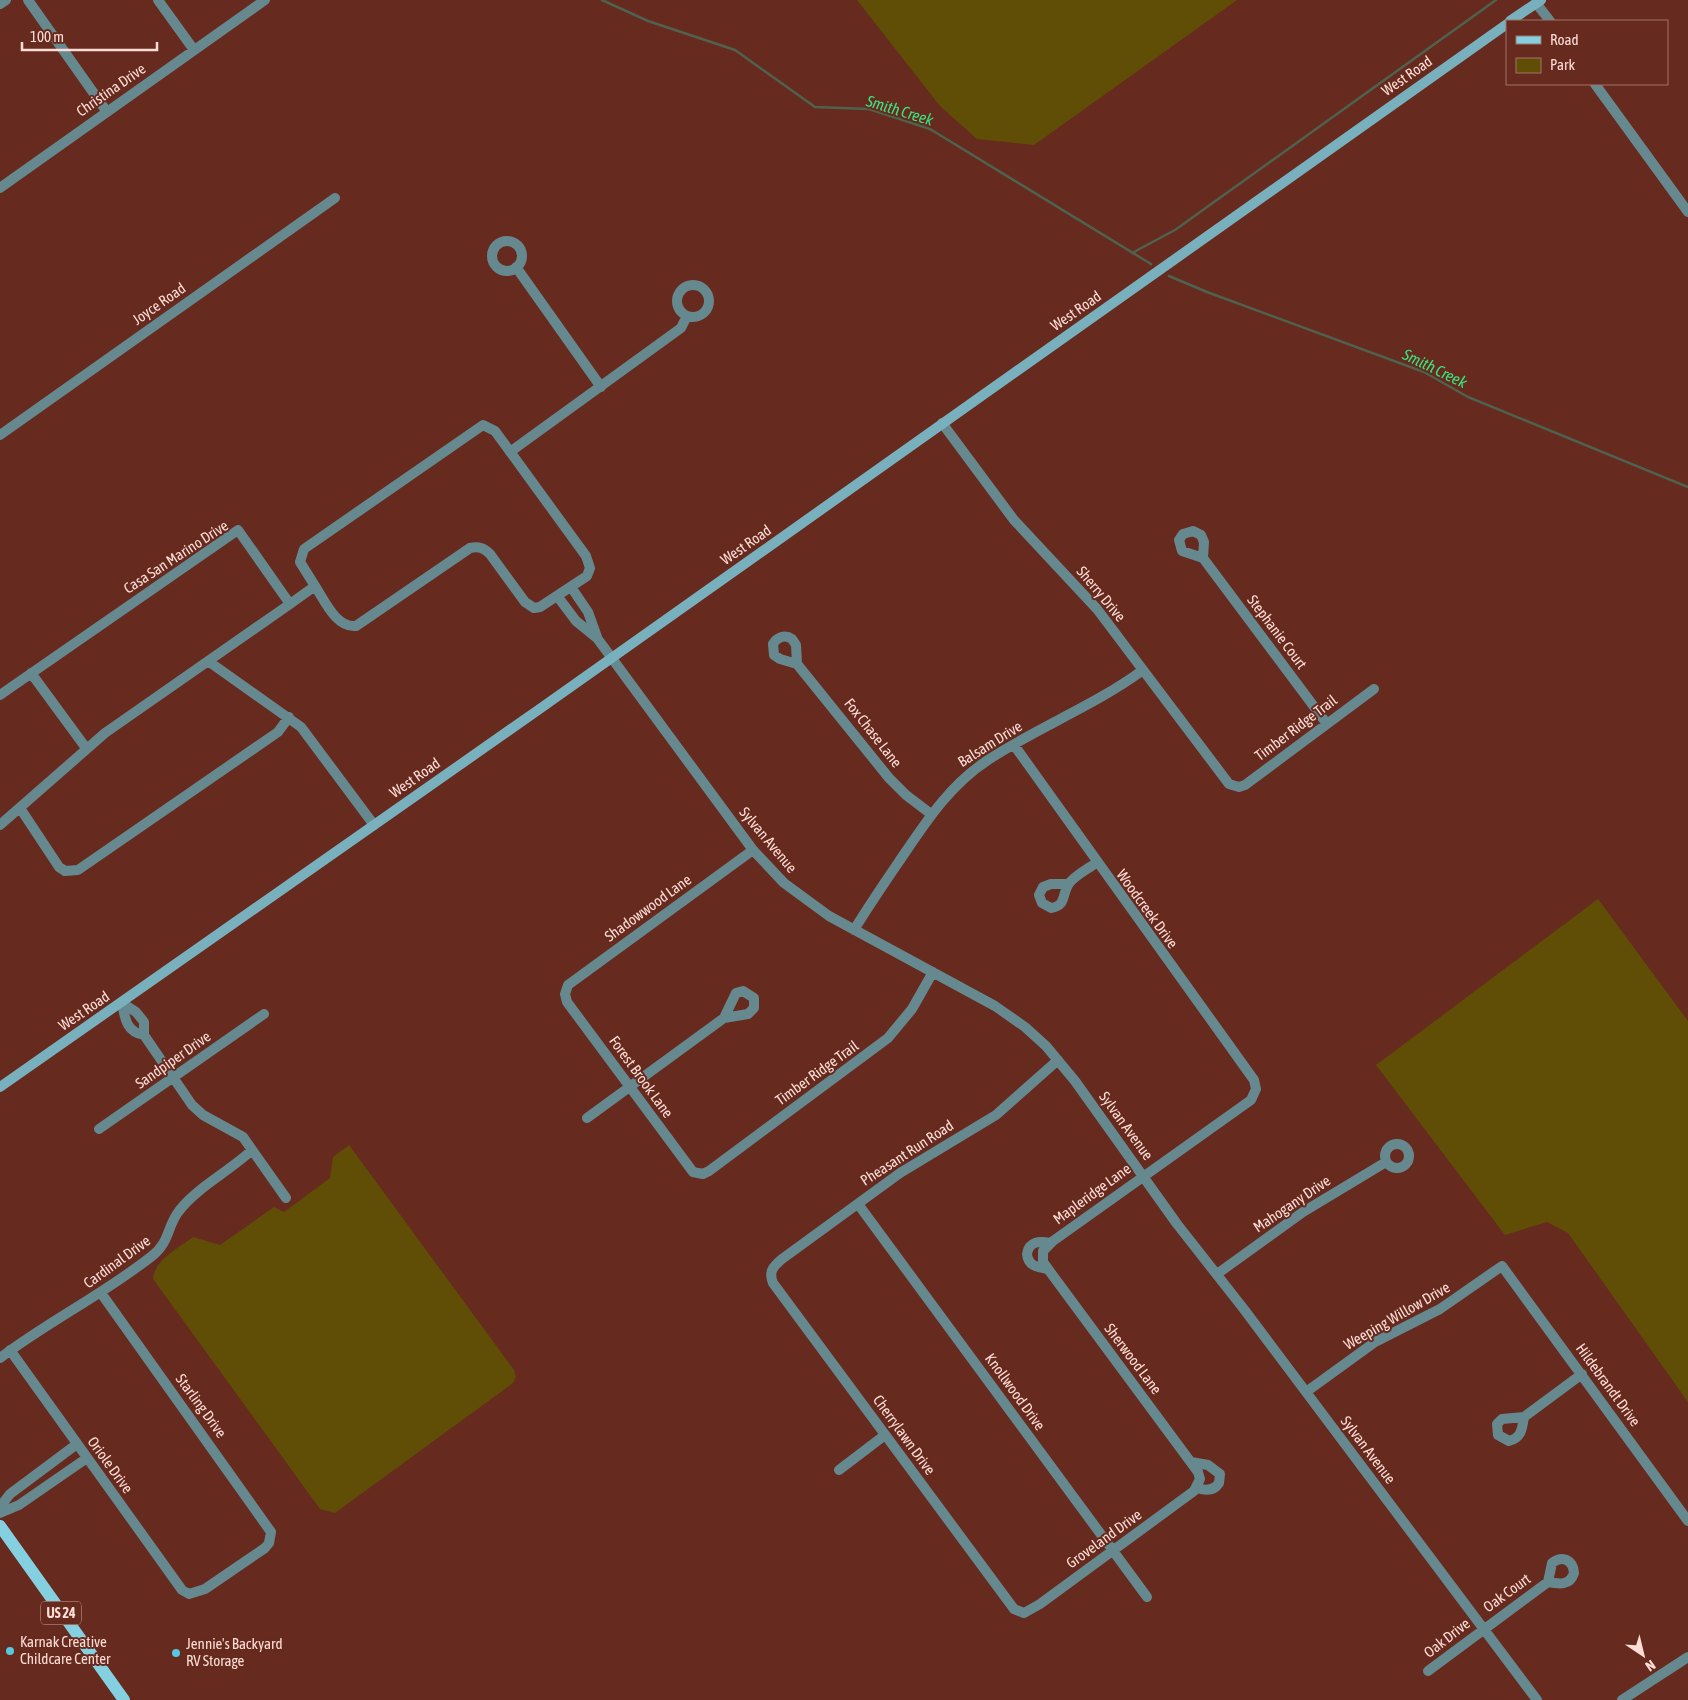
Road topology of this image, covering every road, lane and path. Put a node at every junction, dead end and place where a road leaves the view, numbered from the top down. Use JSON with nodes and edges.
{"nodes":[{"id":1,"x":6,"y":0,"type":"edge"},
{"id":2,"x":28,"y":0,"type":"edge"},
{"id":3,"x":158,"y":0,"type":"edge"},
{"id":4,"x":264,"y":0,"type":"edge"},
{"id":5,"x":1539,"y":2,"type":"edge"},
{"id":6,"x":0,"y":4,"type":"edge"},
{"id":7,"x":1512,"y":20,"type":"edge"},
{"id":8,"x":1549,"y":20,"type":"edge"},
{"id":9,"x":1506,"y":25,"type":"edge"},
{"id":10,"x":194,"y":50,"type":"junction"},
{"id":11,"x":1596,"y":85,"type":"edge"},
{"id":12,"x":107,"y":112,"type":"junction"},
{"id":13,"x":0,"y":188,"type":"edge"},
{"id":14,"x":335,"y":198,"type":"dead end"},
{"id":15,"x":1688,"y":212,"type":"edge"},
{"id":16,"x":516,"y":267,"type":"dead end"},
{"id":17,"x":687,"y":316,"type":"dead end"},
{"id":18,"x":601,"y":387,"type":"junction"},
{"id":19,"x":942,"y":423,"type":"junction"},
{"id":20,"x":0,"y":434,"type":"edge"},
{"id":21,"x":510,"y":452,"type":"junction"},
{"id":22,"x":1203,"y":558,"type":"dead end"},
{"id":23,"x":315,"y":586,"type":"junction"},
{"id":24,"x":571,"y":587,"type":"junction"},
{"id":25,"x":558,"y":597,"type":"junction"},
{"id":26,"x":290,"y":604,"type":"junction"},
{"id":27,"x":597,"y":638,"type":"junction"},
{"id":28,"x":611,"y":657,"type":"junction"},
{"id":29,"x":208,"y":660,"type":"junction"},
{"id":30,"x":797,"y":664,"type":"dead end"},
{"id":31,"x":1143,"y":670,"type":"junction"},
{"id":32,"x":31,"y":673,"type":"junction"},
{"id":33,"x":1374,"y":688,"type":"dead end"},
{"id":34,"x":0,"y":695,"type":"edge"},
{"id":35,"x":288,"y":717,"type":"junction"},
{"id":36,"x":1326,"y":724,"type":"junction"},
{"id":37,"x":1014,"y":745,"type":"junction"},
{"id":38,"x":86,"y":748,"type":"junction"},
{"id":39,"x":1234,"y":787,"type":"joint"},
{"id":40,"x":20,"y":808,"type":"junction"},
{"id":41,"x":931,"y":814,"type":"junction"},
{"id":42,"x":0,"y":825,"type":"edge"},
{"id":43,"x":374,"y":825,"type":"junction"},
{"id":44,"x":753,"y":850,"type":"junction"},
{"id":45,"x":1096,"y":863,"type":"junction"},
{"id":46,"x":1068,"y":884,"type":"dead end"},
{"id":47,"x":854,"y":930,"type":"junction"},
{"id":48,"x":933,"y":972,"type":"junction"},
{"id":49,"x":565,"y":994,"type":"joint"},
{"id":50,"x":122,"y":1003,"type":"junction"},
{"id":51,"x":264,"y":1014,"type":"dead end"},
{"id":52,"x":724,"y":1018,"type":"dead end"},
{"id":53,"x":144,"y":1035,"type":"junction"},
{"id":54,"x":1058,"y":1060,"type":"junction"},
{"id":55,"x":173,"y":1078,"type":"junction"},
{"id":56,"x":0,"y":1087,"type":"edge"},
{"id":57,"x":629,"y":1087,"type":"junction"},
{"id":58,"x":1256,"y":1089,"type":"joint"},
{"id":59,"x":587,"y":1118,"type":"dead end"},
{"id":60,"x":98,"y":1129,"type":"dead end"},
{"id":61,"x":252,"y":1150,"type":"junction"},
{"id":62,"x":1386,"y":1162,"type":"dead end"},
{"id":63,"x":697,"y":1174,"type":"joint"},
{"id":64,"x":1144,"y":1176,"type":"junction"},
{"id":65,"x":286,"y":1198,"type":"dead end"},
{"id":66,"x":858,"y":1204,"type":"junction"},
{"id":67,"x":1050,"y":1243,"type":"junction"},
{"id":68,"x":1042,"y":1254,"type":"joint"},
{"id":69,"x":1502,"y":1266,"type":"joint"},
{"id":70,"x":1048,"y":1269,"type":"junction"},
{"id":71,"x":772,"y":1270,"type":"joint"},
{"id":72,"x":1217,"y":1274,"type":"junction"},
{"id":73,"x":101,"y":1293,"type":"junction"},
{"id":74,"x":10,"y":1350,"type":"junction"},
{"id":75,"x":0,"y":1358,"type":"edge"},
{"id":76,"x":1582,"y":1374,"type":"junction"},
{"id":77,"x":1306,"y":1392,"type":"junction"},
{"id":78,"x":1524,"y":1417,"type":"dead end"},
{"id":79,"x":885,"y":1435,"type":"junction"},
{"id":80,"x":76,"y":1444,"type":"junction"},
{"id":81,"x":87,"y":1458,"type":"junction"},
{"id":82,"x":1191,"y":1462,"type":"junction"},
{"id":83,"x":839,"y":1470,"type":"dead end"},
{"id":84,"x":1199,"y":1485,"type":"junction"},
{"id":85,"x":0,"y":1507,"type":"edge"},
{"id":86,"x":0,"y":1514,"type":"edge"},
{"id":87,"x":1688,"y":1521,"type":"edge"},
{"id":88,"x":0,"y":1526,"type":"edge"},
{"id":89,"x":1113,"y":1550,"type":"junction"},
{"id":90,"x":1548,"y":1582,"type":"dead end"},
{"id":91,"x":189,"y":1594,"type":"joint"},
{"id":92,"x":1147,"y":1597,"type":"dead end"},
{"id":93,"x":1021,"y":1613,"type":"joint"},
{"id":94,"x":1484,"y":1628,"type":"junction"},
{"id":95,"x":1688,"y":1657,"type":"edge"},
{"id":96,"x":1428,"y":1671,"type":"dead end"},
{"id":97,"x":124,"y":1700,"type":"edge"},
{"id":98,"x":1537,"y":1700,"type":"edge"},
{"id":99,"x":1622,"y":1700,"type":"edge"}],
"edges":[{"from":1,"to":6,"type":"street"},
{"from":2,"to":12,"type":"street"},
{"from":3,"to":10,"type":"street"},
{"from":4,"to":10,"type":"street","name":"Christina Drive"},
{"from":5,"to":7,"type":"street"},
{"from":5,"to":8,"type":"street"},
{"from":9,"to":19,"type":"street","name":"West Road"},
{"from":10,"to":12,"type":"street","name":"Christina Drive"},
{"from":11,"to":15,"type":"street"},
{"from":12,"to":13,"type":"street","name":"Christina Drive"},
{"from":14,"to":20,"type":"street","name":"Joyce Road"},
{"from":16,"to":18,"type":"street"},
{"from":17,"to":18,"type":"street"},
{"from":18,"to":21,"type":"street"},
{"from":19,"to":28,"type":"street","name":"West Road"},
{"from":19,"to":31,"type":"street","name":"Sherry Drive"},
{"from":21,"to":23,"type":"street"},
{"from":21,"to":24,"type":"street"},
{"from":22,"to":36,"type":"street","name":"Stephanie Court"},
{"from":23,"to":25,"type":"street"},
{"from":23,"to":26,"type":"street"},
{"from":24,"to":25,"type":"street"},
{"from":24,"to":27,"type":"street"},
{"from":25,"to":27,"type":"street"},
{"from":26,"to":29,"type":"street"},
{"from":26,"to":32,"type":"street","name":"Casa San Marino Drive"},
{"from":27,"to":28,"type":"street","name":"Sylvan Avenue"},
{"from":28,"to":43,"type":"street","name":"West Road"},
{"from":28,"to":44,"type":"street","name":"Sylvan Avenue"},
{"from":29,"to":35,"type":"street"},
{"from":29,"to":38,"type":"street"},
{"from":30,"to":41,"type":"street","name":"Fox Chase Lane"},
{"from":31,"to":37,"type":"street","name":"Balsam Drive"},
{"from":31,"to":39,"type":"street","name":"Sherry Drive"},
{"from":32,"to":34,"type":"street","name":"Casa San Marino Drive"},
{"from":32,"to":38,"type":"street"},
{"from":33,"to":36,"type":"street","name":"Timber Ridge Trail"},
{"from":35,"to":40,"type":"street"},
{"from":35,"to":43,"type":"street"},
{"from":36,"to":39,"type":"street","name":"Timber Ridge Trail"},
{"from":37,"to":41,"type":"street","name":"Balsam Drive"},
{"from":37,"to":45,"type":"street","name":"Woodcreek Drive"},
{"from":38,"to":40,"type":"street"},
{"from":40,"to":42,"type":"street"},
{"from":41,"to":47,"type":"street","name":"Balsam Drive"},
{"from":43,"to":50,"type":"street","name":"West Road"},
{"from":44,"to":47,"type":"street","name":"Sylvan Avenue"},
{"from":44,"to":49,"type":"street","name":"Shadowwood Lane"},
{"from":45,"to":46,"type":"street"},
{"from":45,"to":58,"type":"street","name":"Woodcreek Drive"},
{"from":47,"to":48,"type":"street","name":"Sylvan Avenue"},
{"from":48,"to":54,"type":"street","name":"Sylvan Avenue"},
{"from":48,"to":63,"type":"street","name":"Timber Ridge Trail"},
{"from":49,"to":57,"type":"street","name":"Forest Brook Lane"},
{"from":50,"to":53,"type":"street"},
{"from":50,"to":53,"type":"street"},
{"from":50,"to":56,"type":"street","name":"West Road"},
{"from":51,"to":55,"type":"street","name":"Sandpiper Drive"},
{"from":52,"to":57,"type":"street"},
{"from":53,"to":55,"type":"street"},
{"from":54,"to":64,"type":"street","name":"Sylvan Avenue"},
{"from":54,"to":66,"type":"street","name":"Pheasant Run Road"},
{"from":55,"to":60,"type":"street","name":"Sandpiper Drive"},
{"from":55,"to":61,"type":"street"},
{"from":57,"to":59,"type":"street"},
{"from":57,"to":63,"type":"street","name":"Forest Brook Lane"},
{"from":58,"to":64,"type":"street","name":"Mapleridge Lane"},
{"from":61,"to":65,"type":"street"},
{"from":61,"to":73,"type":"street","name":"Cardinal Drive"},
{"from":62,"to":72,"type":"street","name":"Mahogany Drive"},
{"from":64,"to":67,"type":"street","name":"Mapleridge Lane"},
{"from":64,"to":72,"type":"street","name":"Sylvan Avenue"},
{"from":66,"to":71,"type":"street","name":"Pheasant Run Road"},
{"from":66,"to":89,"type":"street","name":"Knollwood Drive"},
{"from":67,"to":68,"type":"street","name":"Mapleridge Lane"},
{"from":67,"to":70,"type":"street"},
{"from":68,"to":70,"type":"street","name":"Sherwood Lane"},
{"from":69,"to":76,"type":"street","name":"Hildebrandt Drive"},
{"from":69,"to":77,"type":"street","name":"Weeping Willow Drive"},
{"from":70,"to":82,"type":"street","name":"Sherwood Lane"},
{"from":71,"to":79,"type":"street","name":"Cherrylawn Drive"},
{"from":72,"to":77,"type":"street","name":"Sylvan Avenue"},
{"from":73,"to":74,"type":"street","name":"Cardinal Drive"},
{"from":73,"to":91,"type":"street","name":"Starling Drive"},
{"from":74,"to":75,"type":"street","name":"Cardinal Drive"},
{"from":74,"to":80,"type":"street","name":"Oriole Drive"},
{"from":76,"to":78,"type":"street"},
{"from":76,"to":87,"type":"street","name":"Hildebrandt Drive"},
{"from":77,"to":94,"type":"street","name":"Sylvan Avenue"},
{"from":79,"to":83,"type":"street"},
{"from":79,"to":93,"type":"street","name":"Cherrylawn Drive"},
{"from":80,"to":81,"type":"street","name":"Oriole Drive"},
{"from":80,"to":85,"type":"street"},
{"from":81,"to":86,"type":"street"},
{"from":81,"to":91,"type":"street","name":"Oriole Drive"},
{"from":82,"to":84,"type":"street","name":"Sherwood Lane"},
{"from":82,"to":84,"type":"street"},
{"from":84,"to":89,"type":"street","name":"Groveland Drive"},
{"from":88,"to":97,"type":"main road","number":"US 24"},
{"from":89,"to":92,"type":"street","name":"Knollwood Drive"},
{"from":89,"to":93,"type":"street","name":"Groveland Drive"},
{"from":90,"to":94,"type":"street","name":"Oak Court"},
{"from":94,"to":96,"type":"street","name":"Oak Drive"},
{"from":94,"to":98,"type":"street","name":"Sylvan Avenue"},
{"from":95,"to":99,"type":"street"}]}
